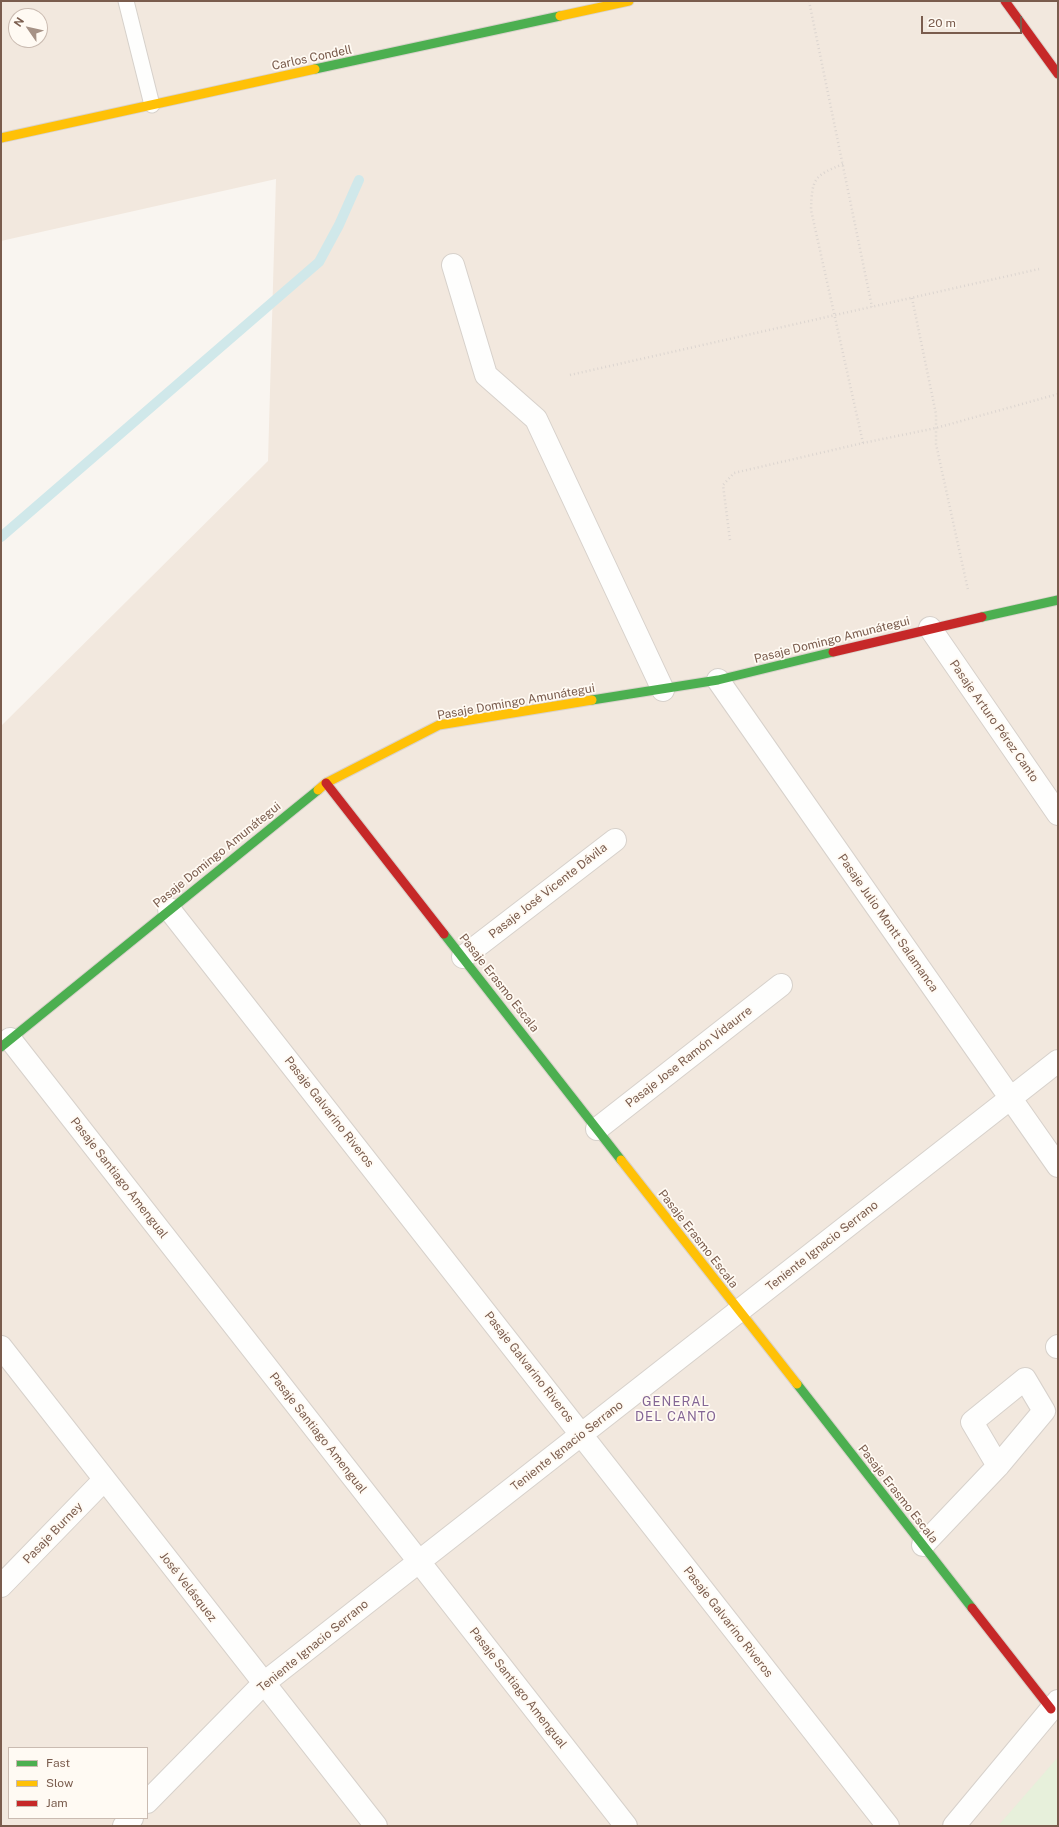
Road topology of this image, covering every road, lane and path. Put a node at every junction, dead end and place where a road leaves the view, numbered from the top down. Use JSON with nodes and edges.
{"nodes":[{"id":1,"x":126,"y":1,"type":"edge"},
{"id":2,"x":629,"y":1,"type":"edge"},
{"id":3,"x":809,"y":1,"type":"edge"},
{"id":4,"x":1005,"y":1,"type":"edge"},
{"id":5,"x":1058,"y":74,"type":"edge"},
{"id":6,"x":152,"y":105,"type":"junction"},
{"id":7,"x":2,"y":135,"type":"edge"},
{"id":8,"x":843,"y":164,"type":"junction"},
{"id":9,"x":453,"y":265,"type":"dead end"},
{"id":10,"x":1039,"y":269,"type":"dead end"},
{"id":11,"x":912,"y":298,"type":"junction"},
{"id":12,"x":872,"y":307,"type":"junction"},
{"id":13,"x":835,"y":315,"type":"junction"},
{"id":14,"x":570,"y":375,"type":"dead end"},
{"id":15,"x":1058,"y":394,"type":"edge"},
{"id":16,"x":936,"y":428,"type":"junction"},
{"id":17,"x":863,"y":442,"type":"junction"},
{"id":18,"x":730,"y":540,"type":"dead end"},
{"id":19,"x":1058,"y":600,"type":"edge"},
{"id":20,"x":975,"y":620,"type":"junction"},
{"id":21,"x":930,"y":628,"type":"junction"},
{"id":22,"x":718,"y":680,"type":"junction"},
{"id":23,"x":663,"y":690,"type":"junction"},
{"id":24,"x":326,"y":783,"type":"junction"},
{"id":25,"x":1058,"y":814,"type":"edge"},
{"id":26,"x":614,"y":840,"type":"dead end"},
{"id":27,"x":170,"y":908,"type":"junction"},
{"id":28,"x":462,"y":957,"type":"junction"},
{"id":29,"x":781,"y":985,"type":"dead end"},
{"id":30,"x":6,"y":1043,"type":"edge"},
{"id":31,"x":1058,"y":1061,"type":"edge"},
{"id":32,"x":1011,"y":1098,"type":"junction"},
{"id":33,"x":597,"y":1129,"type":"junction"},
{"id":34,"x":1058,"y":1166,"type":"edge"},
{"id":35,"x":739,"y":1310,"type":"junction"},
{"id":36,"x":1,"y":1347,"type":"edge"},
{"id":37,"x":581,"y":1434,"type":"junction"},
{"id":38,"x":998,"y":1466,"type":"dead end"},
{"id":39,"x":104,"y":1480,"type":"junction"},
{"id":40,"x":923,"y":1545,"type":"junction"},
{"id":41,"x":419,"y":1562,"type":"junction"},
{"id":42,"x":1,"y":1586,"type":"edge"},
{"id":43,"x":264,"y":1683,"type":"junction"},
{"id":44,"x":1055,"y":1705,"type":"edge"},
{"id":45,"x":148,"y":1801,"type":"edge"},
{"id":46,"x":376,"y":1826,"type":"edge"},
{"id":47,"x":626,"y":1826,"type":"edge"},
{"id":48,"x":888,"y":1826,"type":"edge"},
{"id":49,"x":954,"y":1826,"type":"edge"}],
"edges":[{"from":1,"to":6,"type":"lane"},
{"from":2,"to":6,"type":"street","name":"Carlos Condell"},
{"from":3,"to":8,"type":"path"},
{"from":4,"to":5,"type":"street"},
{"from":6,"to":7,"type":"street","name":"Carlos Condell"},
{"from":8,"to":12,"type":"path"},
{"from":8,"to":13,"type":"path"},
{"from":9,"to":23,"type":"street"},
{"from":10,"to":11,"type":"path"},
{"from":11,"to":12,"type":"path"},
{"from":11,"to":16,"type":"path"},
{"from":12,"to":13,"type":"path"},
{"from":13,"to":14,"type":"path"},
{"from":13,"to":17,"type":"path"},
{"from":15,"to":16,"type":"path"},
{"from":16,"to":17,"type":"path"},
{"from":16,"to":20,"type":"path"},
{"from":17,"to":18,"type":"path"},
{"from":19,"to":20,"type":"street","name":"Pasaje Domingo Amunátegui"},
{"from":20,"to":21,"type":"street","name":"Pasaje Domingo Amunátegui"},
{"from":21,"to":22,"type":"street","name":"Pasaje Domingo Amunátegui"},
{"from":21,"to":25,"type":"street","name":"Pasaje Arturo Pérez Canto"},
{"from":22,"to":23,"type":"street","name":"Pasaje Domingo Amunátegui"},
{"from":22,"to":32,"type":"street","name":"Pasaje Julio Montt Salamanca"},
{"from":23,"to":24,"type":"street","name":"Pasaje Domingo Amunátegui"},
{"from":24,"to":27,"type":"street","name":"Pasaje Domingo Amunátegui"},
{"from":24,"to":28,"type":"street","name":"Pasaje Erasmo Escala"},
{"from":26,"to":28,"type":"street","name":"Pasaje José Vicente Dávila"},
{"from":27,"to":30,"type":"street","name":"Pasaje Domingo Amunátegui"},
{"from":27,"to":37,"type":"street","name":"Pasaje Galvarino Riveros"},
{"from":28,"to":33,"type":"street","name":"Pasaje Erasmo Escala"},
{"from":29,"to":33,"type":"street","name":"Pasaje Jose Ramón Vidaurre"},
{"from":30,"to":41,"type":"street","name":"Pasaje Santiago Amengual"},
{"from":31,"to":32,"type":"street","name":"Teniente Ignacio Serrano"},
{"from":32,"to":34,"type":"street","name":"Pasaje Julio Montt Salamanca"},
{"from":32,"to":35,"type":"street","name":"Teniente Ignacio Serrano"},
{"from":33,"to":35,"type":"street","name":"Pasaje Erasmo Escala"},
{"from":35,"to":37,"type":"street","name":"Teniente Ignacio Serrano"},
{"from":35,"to":40,"type":"street","name":"Pasaje Erasmo Escala"},
{"from":36,"to":39,"type":"street","name":"José Velásquez"},
{"from":37,"to":41,"type":"street","name":"Teniente Ignacio Serrano"},
{"from":37,"to":48,"type":"street","name":"Pasaje Galvarino Riveros"},
{"from":38,"to":40,"type":"street"},
{"from":39,"to":42,"type":"street","name":"Pasaje Burney"},
{"from":39,"to":43,"type":"street","name":"José Velásquez"},
{"from":40,"to":44,"type":"street","name":"Pasaje Erasmo Escala"},
{"from":41,"to":43,"type":"street","name":"Teniente Ignacio Serrano"},
{"from":41,"to":47,"type":"street","name":"Pasaje Santiago Amengual"},
{"from":43,"to":45,"type":"street","name":"Teniente Ignacio Serrano"},
{"from":43,"to":46,"type":"street","name":"José Velásquez"},
{"from":44,"to":49,"type":"street"}]}
